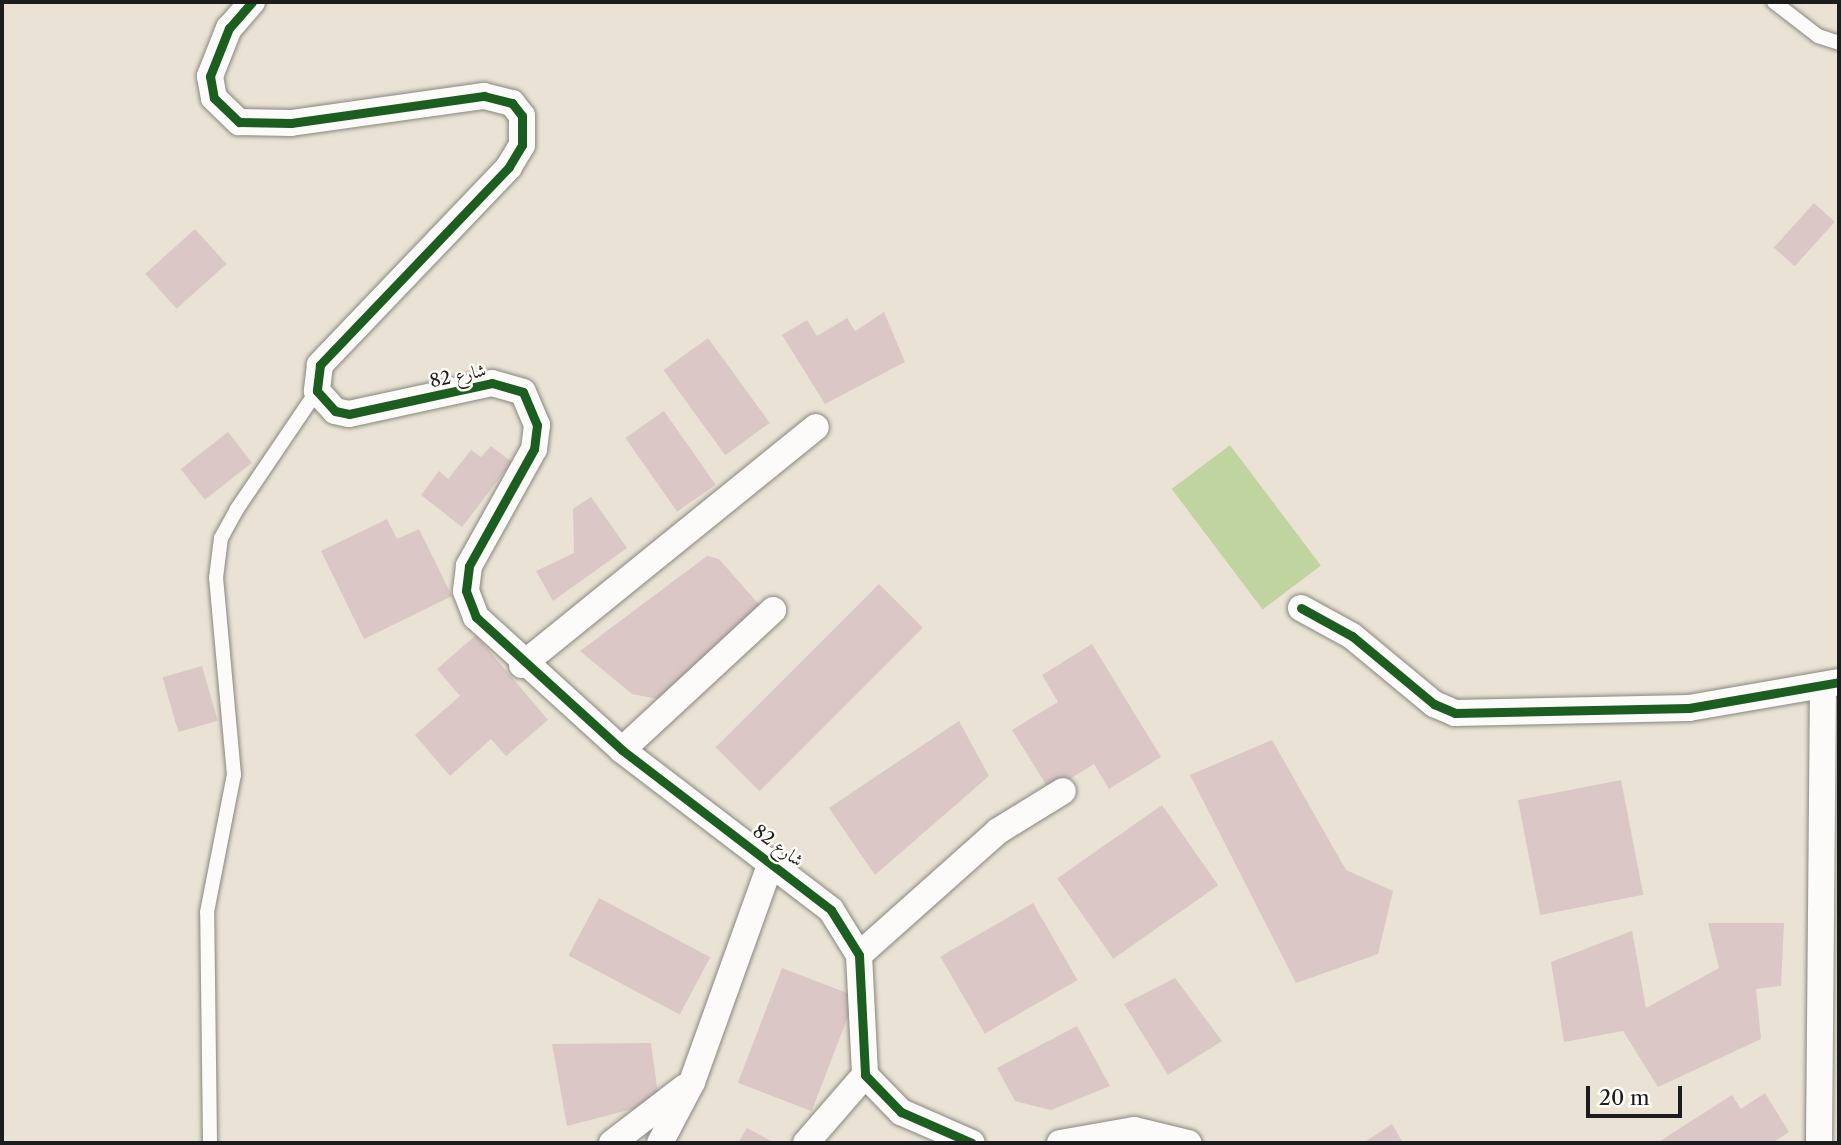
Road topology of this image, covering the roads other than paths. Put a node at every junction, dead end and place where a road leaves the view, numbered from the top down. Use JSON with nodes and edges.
{"nodes":[{"id":1,"x":252,"y":2,"type":"edge"},
{"id":2,"x":1774,"y":2,"type":"edge"},
{"id":3,"x":1839,"y":43,"type":"edge"},
{"id":4,"x":317,"y":391,"type":"junction"},
{"id":5,"x":816,"y":427,"type":"dead end"},
{"id":6,"x":1301,"y":608,"type":"dead end"},
{"id":7,"x":773,"y":610,"type":"dead end"},
{"id":8,"x":522,"y":665,"type":"junction"},
{"id":9,"x":1831,"y":684,"type":"edge"},
{"id":10,"x":622,"y":750,"type":"junction"},
{"id":11,"x":1063,"y":791,"type":"dead end"},
{"id":12,"x":771,"y":862,"type":"junction"},
{"id":13,"x":859,"y":955,"type":"junction"},
{"id":14,"x":865,"y":1075,"type":"junction"},
{"id":15,"x":692,"y":1082,"type":"junction"},
{"id":16,"x":210,"y":1143,"type":"edge"},
{"id":17,"x":612,"y":1143,"type":"edge"},
{"id":18,"x":660,"y":1143,"type":"edge"},
{"id":19,"x":806,"y":1143,"type":"edge"},
{"id":20,"x":972,"y":1143,"type":"edge"},
{"id":21,"x":1060,"y":1143,"type":"edge"},
{"id":22,"x":1188,"y":1143,"type":"edge"},
{"id":23,"x":1819,"y":1143,"type":"edge"}],
"edges":[{"from":1,"to":4,"type":"street"},
{"from":2,"to":3,"type":"lane"},
{"from":4,"to":8,"type":"street","name":"شارع 82"},
{"from":4,"to":16,"type":"lane"},
{"from":5,"to":8,"type":"street"},
{"from":6,"to":9,"type":"street"},
{"from":7,"to":10,"type":"street"},
{"from":8,"to":10,"type":"street","name":"شارع 82"},
{"from":9,"to":23,"type":"street"},
{"from":10,"to":12,"type":"street","name":"شارع 82"},
{"from":11,"to":13,"type":"street"},
{"from":12,"to":13,"type":"street","name":"شارع 82"},
{"from":12,"to":15,"type":"street"},
{"from":13,"to":14,"type":"street","name":"شارع 82"},
{"from":14,"to":19,"type":"street"},
{"from":14,"to":20,"type":"street"},
{"from":15,"to":17,"type":"street"},
{"from":15,"to":18,"type":"street"},
{"from":21,"to":22,"type":"street"}]}
